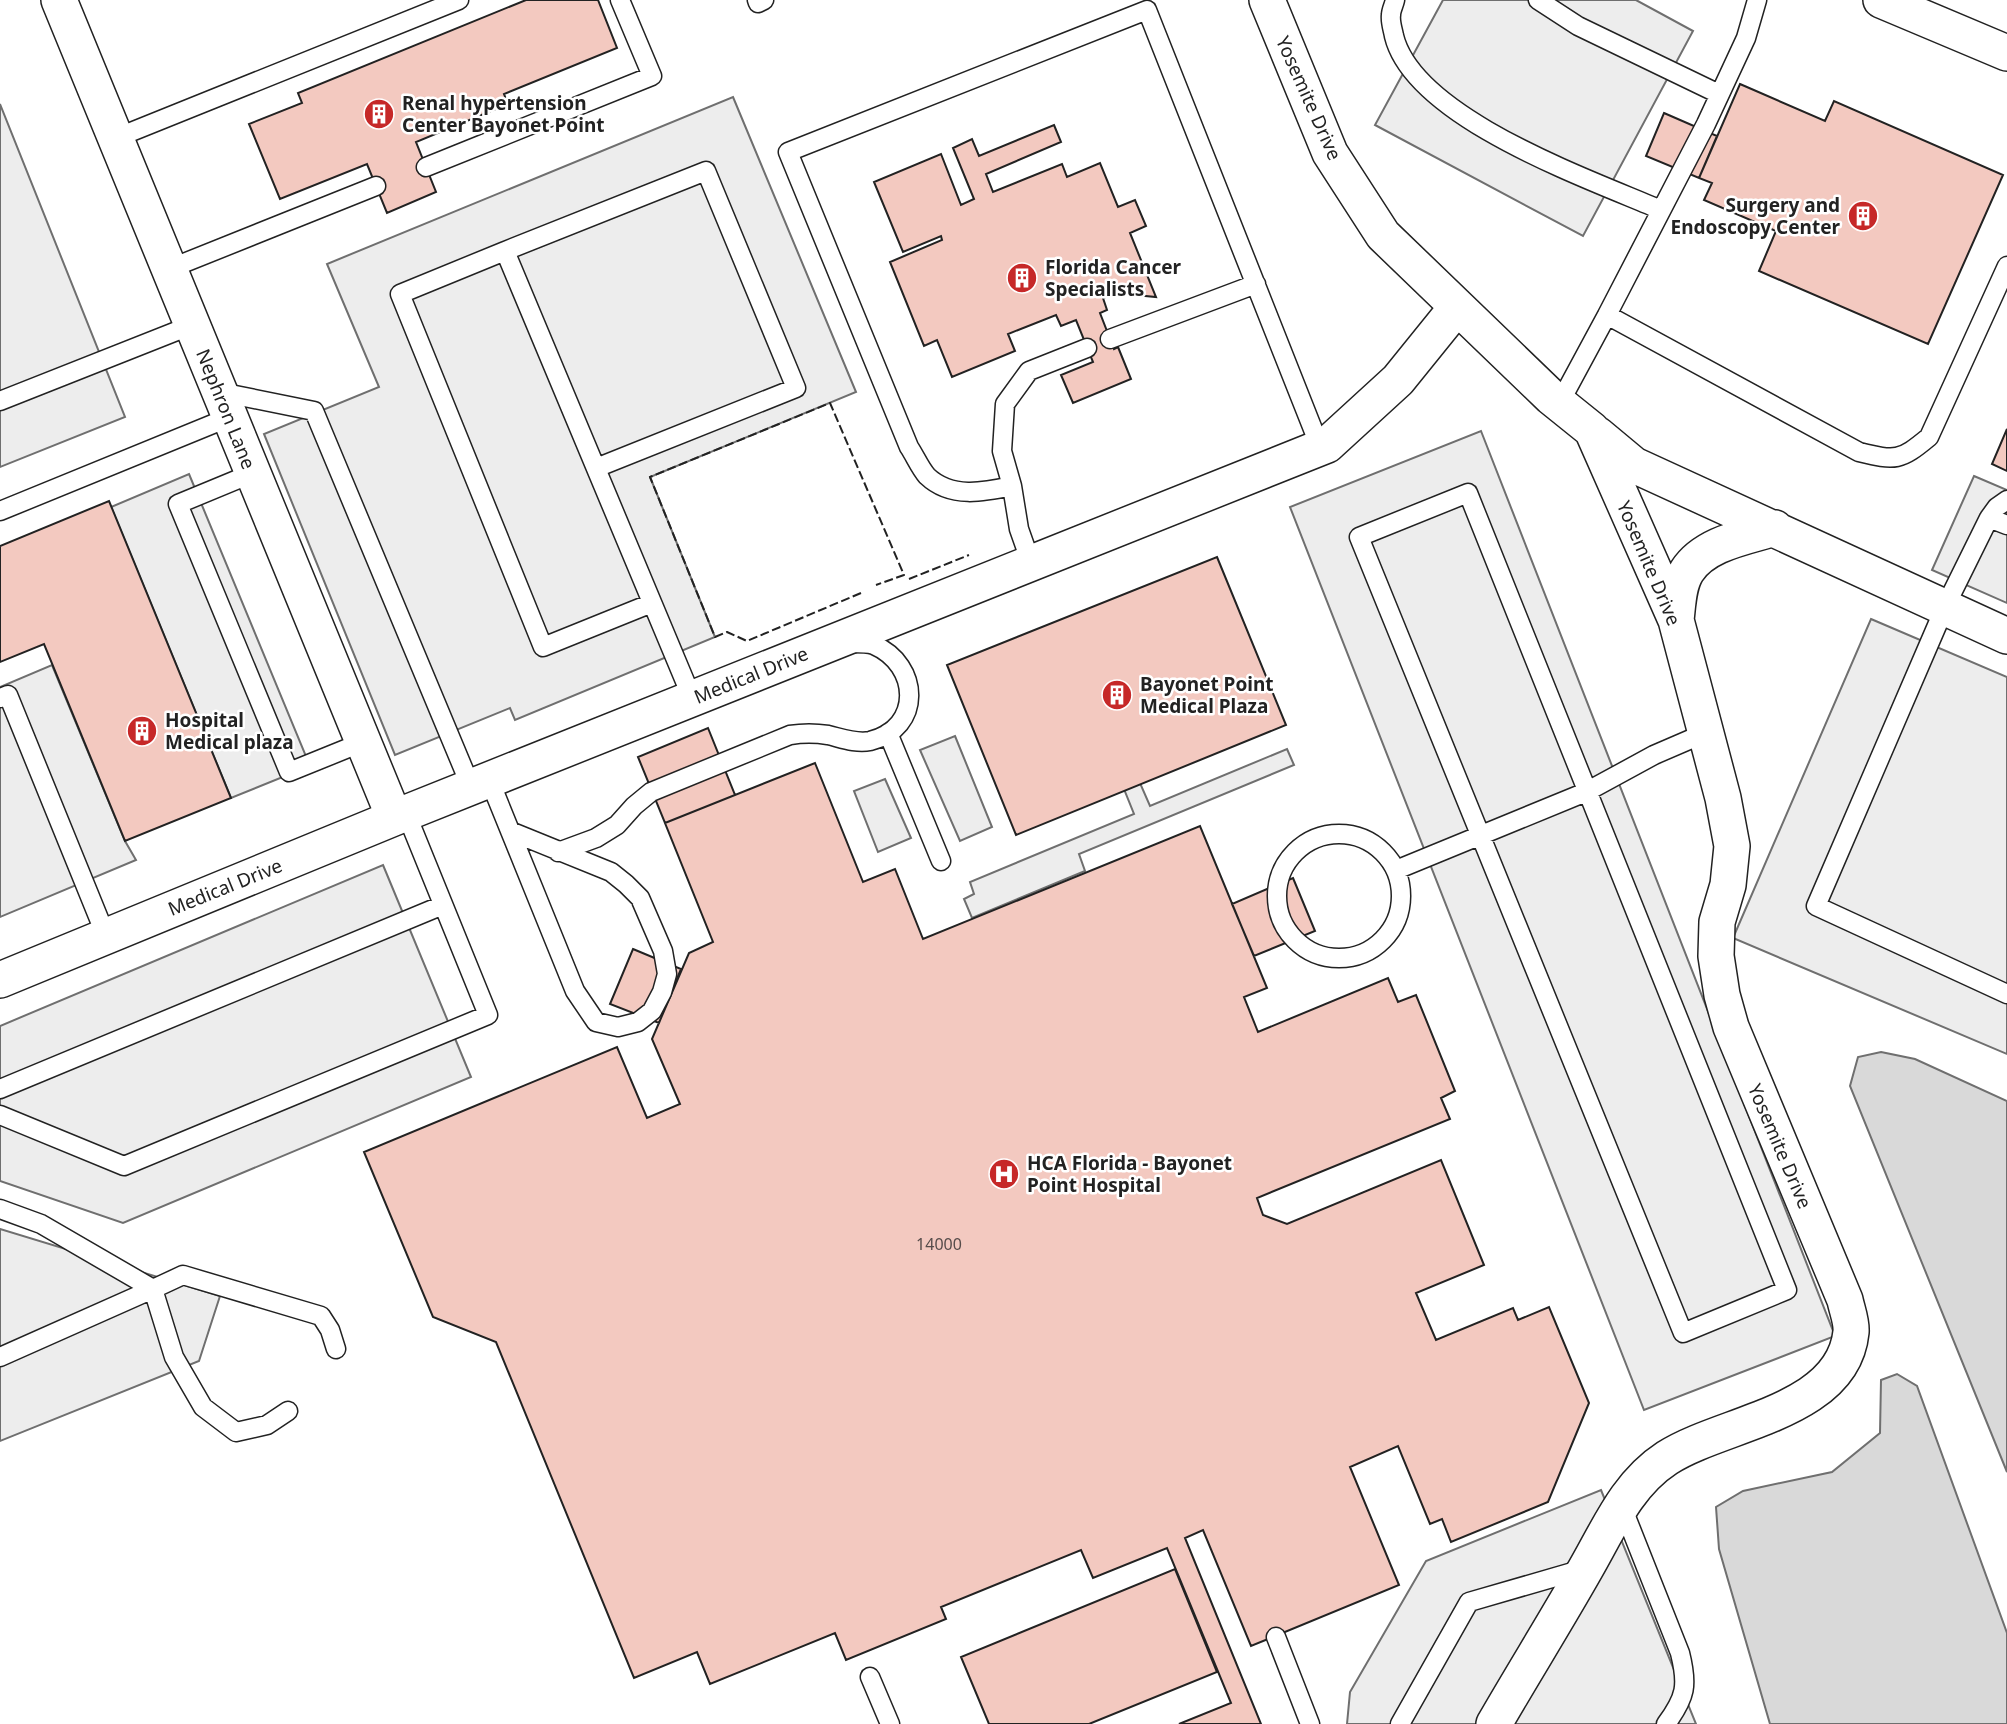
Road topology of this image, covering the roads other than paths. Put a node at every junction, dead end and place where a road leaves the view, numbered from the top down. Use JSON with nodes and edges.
{"nodes":[{"id":1,"x":59,"y":0,"type":"edge"},
{"id":2,"x":459,"y":0,"type":"edge"},
{"id":3,"x":620,"y":0,"type":"edge"},
{"id":4,"x":757,"y":0,"type":"edge"},
{"id":5,"x":764,"y":0,"type":"edge"},
{"id":6,"x":1267,"y":0,"type":"edge"},
{"id":7,"x":1395,"y":0,"type":"edge"},
{"id":8,"x":1538,"y":0,"type":"edge"},
{"id":9,"x":1757,"y":0,"type":"edge"},
{"id":10,"x":1881,"y":0,"type":"edge"},
{"id":11,"x":2007,"y":52,"type":"edge"},
{"id":12,"x":1719,"y":94,"type":"junction"},
{"id":13,"x":116,"y":138,"type":"junction"},
{"id":14,"x":426,"y":167,"type":"dead end"},
{"id":15,"x":376,"y":186,"type":"dead end"},
{"id":16,"x":1661,"y":210,"type":"junction"},
{"id":17,"x":505,"y":251,"type":"junction"},
{"id":18,"x":2007,"y":266,"type":"edge"},
{"id":19,"x":169,"y":269,"type":"junction"},
{"id":20,"x":1256,"y":284,"type":"junction"},
{"id":21,"x":1457,"y":307,"type":"junction"},
{"id":22,"x":1607,"y":315,"type":"junction"},
{"id":23,"x":192,"y":325,"type":"junction"},
{"id":24,"x":1110,"y":339,"type":"dead end"},
{"id":25,"x":1087,"y":348,"type":"dead end"},
{"id":26,"x":0,"y":401,"type":"edge"},
{"id":27,"x":1559,"y":404,"type":"junction"},
{"id":28,"x":225,"y":405,"type":"junction"},
{"id":29,"x":1592,"y":430,"type":"junction"},
{"id":30,"x":1320,"y":447,"type":"junction"},
{"id":31,"x":596,"y":468,"type":"junction"},
{"id":32,"x":253,"y":473,"type":"junction"},
{"id":33,"x":1012,"y":486,"type":"junction"},
{"id":34,"x":2007,"y":500,"type":"edge"},
{"id":35,"x":0,"y":511,"type":"edge"},
{"id":36,"x":1989,"y":517,"type":"junction"},
{"id":37,"x":2007,"y":526,"type":"edge"},
{"id":38,"x":1775,"y":528,"type":"junction"},
{"id":39,"x":1031,"y":562,"type":"junction"},
{"id":40,"x":652,"y":603,"type":"junction"},
{"id":41,"x":1945,"y":607,"type":"junction"},
{"id":42,"x":1675,"y":620,"type":"junction"},
{"id":43,"x":2007,"y":636,"type":"edge"},
{"id":44,"x":825,"y":645,"type":"junction"},
{"id":45,"x":0,"y":698,"type":"edge"},
{"id":46,"x":692,"y":698,"type":"junction"},
{"id":47,"x":888,"y":733,"type":"junction"},
{"id":48,"x":1705,"y":733,"type":"junction"},
{"id":49,"x":363,"y":742,"type":"junction"},
{"id":50,"x":480,"y":783,"type":"junction"},
{"id":51,"x":1586,"y":792,"type":"junction"},
{"id":52,"x":400,"y":815,"type":"junction"},
{"id":53,"x":510,"y":831,"type":"junction"},
{"id":54,"x":1480,"y":836,"type":"junction"},
{"id":55,"x":558,"y":852,"type":"junction"},
{"id":56,"x":941,"y":861,"type":"dead end"},
{"id":57,"x":1396,"y":870,"type":"junction"},
{"id":58,"x":443,"y":905,"type":"junction"},
{"id":59,"x":106,"y":936,"type":"junction"},
{"id":60,"x":0,"y":980,"type":"edge"},
{"id":61,"x":2007,"y":994,"type":"edge"},
{"id":62,"x":0,"y":1089,"type":"edge"},
{"id":63,"x":0,"y":1115,"type":"edge"},
{"id":64,"x":0,"y":1209,"type":"edge"},
{"id":65,"x":153,"y":1289,"type":"junction"},
{"id":66,"x":336,"y":1349,"type":"dead end"},
{"id":67,"x":0,"y":1357,"type":"edge"},
{"id":68,"x":288,"y":1412,"type":"dead end"},
{"id":69,"x":1622,"y":1504,"type":"junction"},
{"id":70,"x":1586,"y":1568,"type":"junction"},
{"id":71,"x":1276,"y":1637,"type":"dead end"},
{"id":72,"x":870,"y":1676,"type":"dead end"},
{"id":73,"x":890,"y":1724,"type":"edge"},
{"id":74,"x":1310,"y":1724,"type":"edge"},
{"id":75,"x":1400,"y":1724,"type":"edge"},
{"id":76,"x":1494,"y":1724,"type":"edge"},
{"id":77,"x":1666,"y":1724,"type":"edge"}],
"edges":[{"from":1,"to":13,"type":"street","name":"Nephron Lane"},
{"from":2,"to":13,"type":"lane"},
{"from":3,"to":14,"type":"lane"},
{"from":4,"to":5,"type":"lane"},
{"from":6,"to":21,"type":"street","name":"Yosemite Drive"},
{"from":7,"to":16,"type":"lane"},
{"from":8,"to":12,"type":"lane"},
{"from":9,"to":12,"type":"lane"},
{"from":10,"to":11,"type":"street"},
{"from":12,"to":16,"type":"lane"},
{"from":13,"to":19,"type":"street","name":"Nephron Lane"},
{"from":15,"to":19,"type":"lane"},
{"from":16,"to":22,"type":"lane"},
{"from":17,"to":31,"type":"lane"},
{"from":17,"to":31,"type":"lane"},
{"from":17,"to":40,"type":"lane"},
{"from":18,"to":22,"type":"lane"},
{"from":19,"to":23,"type":"street","name":"Nephron Lane"},
{"from":20,"to":24,"type":"lane"},
{"from":20,"to":30,"type":"lane"},
{"from":20,"to":33,"type":"lane"},
{"from":21,"to":27,"type":"street","name":"Yosemite Drive"},
{"from":21,"to":30,"type":"street","name":"Medical Drive"},
{"from":22,"to":27,"type":"lane"},
{"from":23,"to":26,"type":"lane"},
{"from":23,"to":28,"type":"street","name":"Nephron Lane"},
{"from":25,"to":33,"type":"lane"},
{"from":27,"to":29,"type":"street","name":"Yosemite Drive"},
{"from":28,"to":32,"type":"street","name":"Nephron Lane"},
{"from":28,"to":35,"type":"lane"},
{"from":28,"to":50,"type":"lane"},
{"from":29,"to":38,"type":"street","name":"Yosemite Drive"},
{"from":29,"to":42,"type":"street","name":"Yosemite Drive"},
{"from":30,"to":39,"type":"street","name":"Medical Drive"},
{"from":31,"to":40,"type":"lane"},
{"from":32,"to":49,"type":"street","name":"Nephron Lane"},
{"from":32,"to":49,"type":"lane"},
{"from":33,"to":39,"type":"lane"},
{"from":34,"to":36,"type":"lane"},
{"from":36,"to":37,"type":"lane"},
{"from":36,"to":41,"type":"lane"},
{"from":38,"to":41,"type":"street","name":"Yosemite Drive"},
{"from":38,"to":42,"type":"street"},
{"from":39,"to":44,"type":"street","name":"Medical Drive"},
{"from":40,"to":46,"type":"lane"},
{"from":41,"to":43,"type":"street","name":"Yosemite Drive"},
{"from":41,"to":61,"type":"lane"},
{"from":42,"to":48,"type":"street","name":"Yosemite Drive"},
{"from":44,"to":46,"type":"street","name":"Medical Drive"},
{"from":44,"to":47,"type":"lane"},
{"from":45,"to":59,"type":"lane"},
{"from":46,"to":50,"type":"street","name":"Medical Drive"},
{"from":47,"to":55,"type":"lane"},
{"from":47,"to":56,"type":"lane"},
{"from":48,"to":51,"type":"lane"},
{"from":48,"to":69,"type":"street","name":"Yosemite Drive"},
{"from":49,"to":52,"type":"street","name":"Nephron Lane"},
{"from":50,"to":52,"type":"street","name":"Medical Drive"},
{"from":50,"to":53,"type":"lane"},
{"from":51,"to":54,"type":"lane"},
{"from":51,"to":54,"type":"lane"},
{"from":51,"to":54,"type":"lane"},
{"from":52,"to":58,"type":"lane"},
{"from":52,"to":59,"type":"street","name":"Medical Drive"},
{"from":53,"to":55,"type":"lane"},
{"from":53,"to":55,"type":"lane"},
{"from":54,"to":57,"type":"lane"},
{"from":57,"to":57,"type":"lane"},
{"from":58,"to":62,"type":"lane"},
{"from":58,"to":63,"type":"lane"},
{"from":59,"to":60,"type":"street","name":"Medical Drive"},
{"from":64,"to":65,"type":"lane"},
{"from":65,"to":66,"type":"lane"},
{"from":65,"to":67,"type":"lane"},
{"from":65,"to":68,"type":"lane"},
{"from":69,"to":70,"type":"street","name":"Yosemite Drive"},
{"from":69,"to":77,"type":"lane"},
{"from":70,"to":75,"type":"lane"},
{"from":70,"to":76,"type":"street","name":"Yosemite Drive"},
{"from":71,"to":74,"type":"lane"},
{"from":72,"to":73,"type":"lane"}]}
